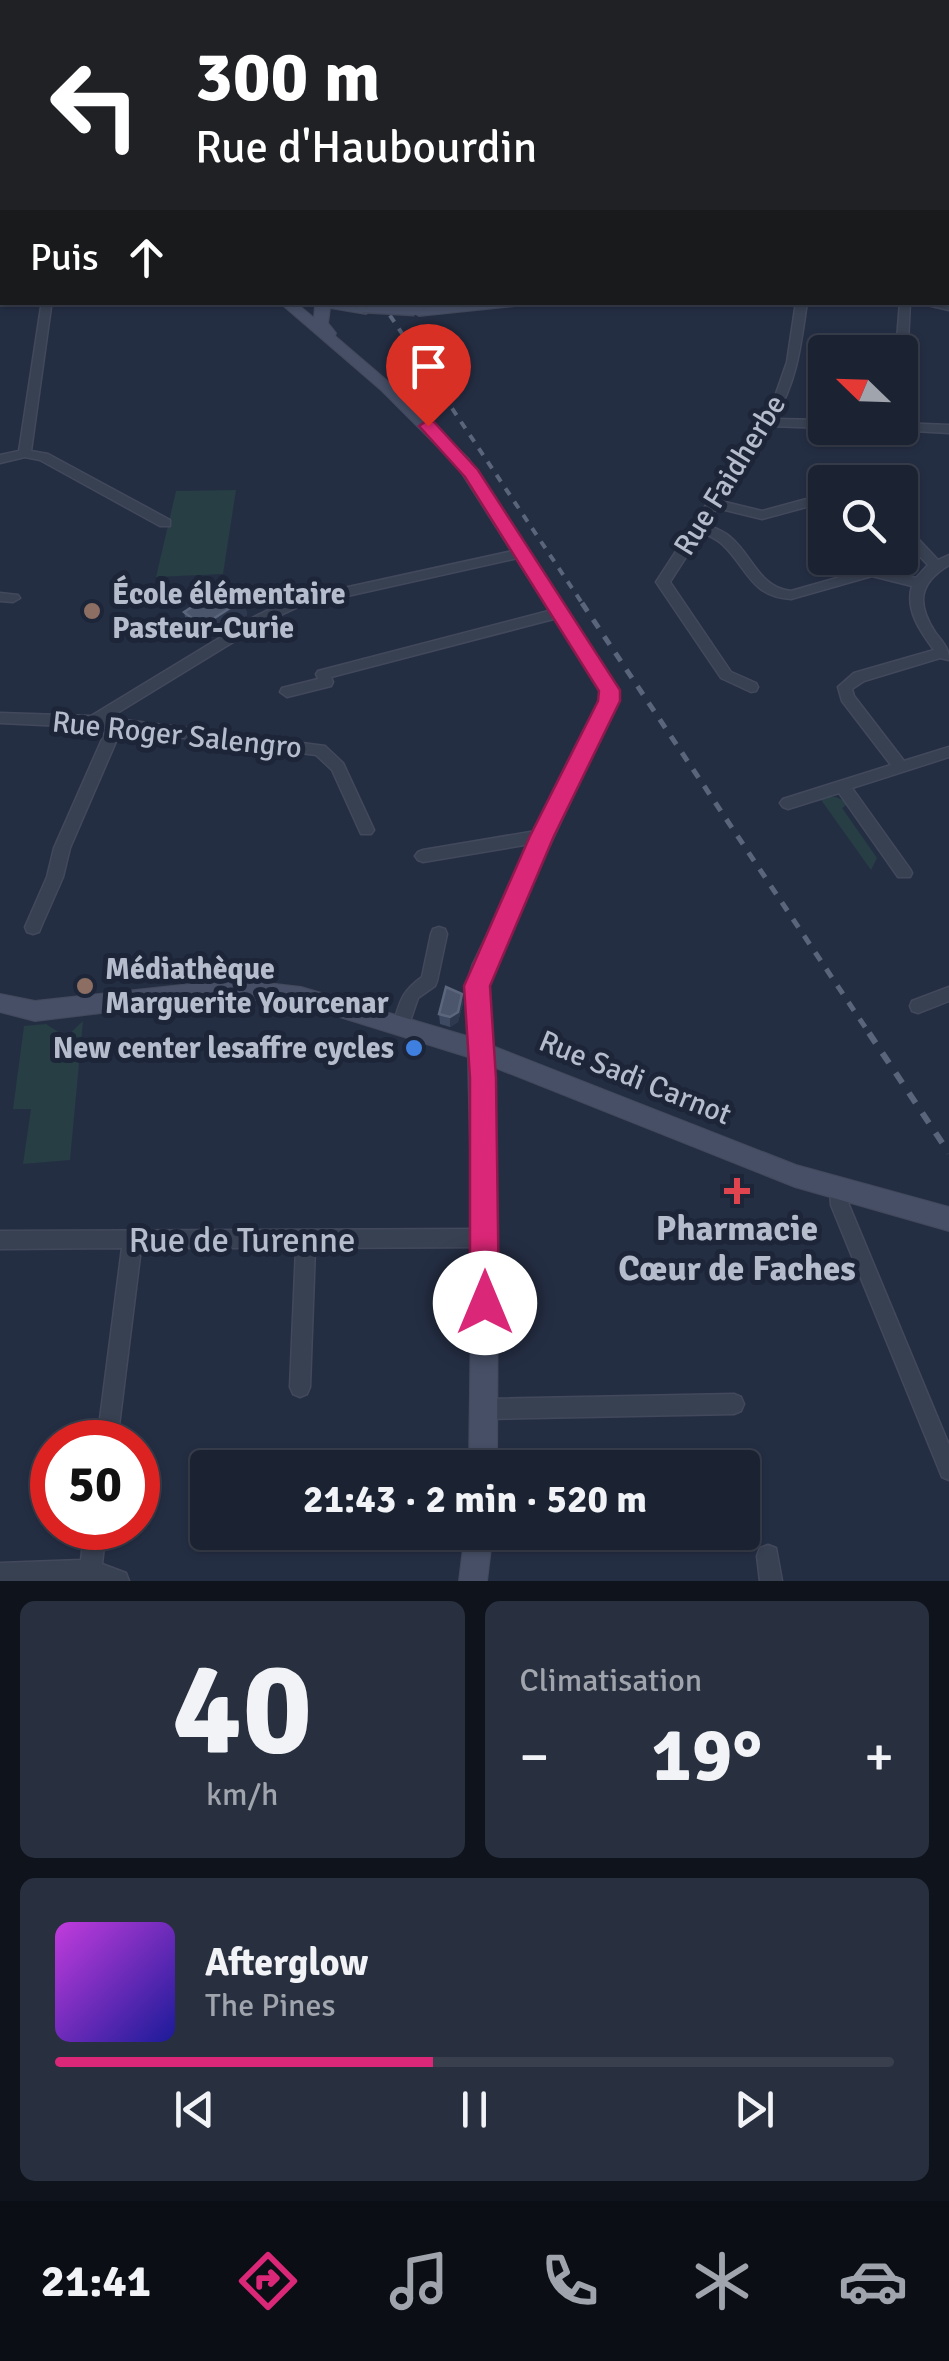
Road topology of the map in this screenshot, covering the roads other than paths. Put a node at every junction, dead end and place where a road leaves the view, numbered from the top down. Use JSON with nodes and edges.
{"nodes":[{"id":1,"x":598,"y":0,"type":"edge"},
{"id":2,"x":612,"y":0,"type":"edge"},
{"id":3,"x":290,"y":305,"type":"edge"},
{"id":4,"x":317,"y":305,"type":"edge"},
{"id":5,"x":320,"y":305,"type":"edge"},
{"id":6,"x":456,"y":305,"type":"edge"},
{"id":7,"x":462,"y":305,"type":"edge"},
{"id":8,"x":478,"y":305,"type":"edge"},
{"id":9,"x":802,"y":305,"type":"edge"},
{"id":10,"x":905,"y":305,"type":"edge"},
{"id":11,"x":360,"y":306,"type":"edge"},
{"id":12,"x":46,"y":307,"type":"dead end"},
{"id":13,"x":417,"y":310,"type":"junction"},
{"id":14,"x":312,"y":323,"type":"junction"},
{"id":15,"x":903,"y":335,"type":"edge"},
{"id":16,"x":335,"y":340,"type":"junction"},
{"id":17,"x":768,"y":422,"type":"junction"},
{"id":18,"x":808,"y":423,"type":"edge"},
{"id":19,"x":918,"y":428,"type":"edge"},
{"id":20,"x":949,"y":429,"type":"edge"},
{"id":21,"x":25,"y":453,"type":"junction"},
{"id":22,"x":0,"y":459,"type":"edge"},
{"id":23,"x":808,"y":503,"type":"edge"},
{"id":24,"x":715,"y":504,"type":"junction"},
{"id":25,"x":165,"y":523,"type":"dead end"},
{"id":26,"x":700,"y":526,"type":"junction"},
{"id":27,"x":918,"y":543,"type":"edge"},
{"id":28,"x":522,"y":553,"type":"junction"},
{"id":29,"x":942,"y":563,"type":"edge"},
{"id":30,"x":920,"y":583,"type":"junction"},
{"id":31,"x":560,"y":613,"type":"junction"},
{"id":32,"x":946,"y":656,"type":"edge"},
{"id":33,"x":752,"y":688,"type":"dead end"},
{"id":34,"x":287,"y":692,"type":"dead end"},
{"id":35,"x":0,"y":718,"type":"edge"},
{"id":36,"x":94,"y":722,"type":"junction"},
{"id":37,"x":115,"y":727,"type":"junction"},
{"id":38,"x":949,"y":752,"type":"edge"},
{"id":39,"x":902,"y":767,"type":"junction"},
{"id":40,"x":842,"y":786,"type":"junction"},
{"id":41,"x":788,"y":802,"type":"dead end"},
{"id":42,"x":366,"y":830,"type":"dead end"},
{"id":43,"x":542,"y":836,"type":"junction"},
{"id":44,"x":423,"y":856,"type":"dead end"},
{"id":45,"x":904,"y":873,"type":"dead end"},
{"id":46,"x":33,"y":927,"type":"dead end"},
{"id":47,"x":439,"y":934,"type":"dead end"},
{"id":48,"x":949,"y":994,"type":"edge"},
{"id":49,"x":0,"y":1003,"type":"edge"},
{"id":50,"x":918,"y":1006,"type":"dead end"},
{"id":51,"x":401,"y":1025,"type":"junction"},
{"id":52,"x":481,"y":1052,"type":"junction"},
{"id":53,"x":839,"y":1190,"type":"junction"},
{"id":54,"x":949,"y":1219,"type":"edge"},
{"id":55,"x":485,"y":1238,"type":"junction"},
{"id":56,"x":306,"y":1239,"type":"junction"},
{"id":57,"x":0,"y":1240,"type":"edge"},
{"id":58,"x":132,"y":1240,"type":"junction"},
{"id":59,"x":300,"y":1387,"type":"dead end"},
{"id":60,"x":734,"y":1404,"type":"dead end"},
{"id":61,"x":484,"y":1409,"type":"junction"},
{"id":62,"x":110,"y":1420,"type":"edge"},
{"id":63,"x":483,"y":1450,"type":"edge"},
{"id":64,"x":949,"y":1470,"type":"edge"},
{"id":65,"x":93,"y":1550,"type":"edge"},
{"id":66,"x":477,"y":1550,"type":"edge"},
{"id":67,"x":768,"y":1556,"type":"dead end"},
{"id":68,"x":90,"y":1570,"type":"junction"},
{"id":69,"x":0,"y":1574,"type":"edge"},
{"id":70,"x":118,"y":1581,"type":"edge"},
{"id":71,"x":473,"y":1581,"type":"edge"},
{"id":72,"x":771,"y":1581,"type":"edge"}],
"edges":[{"from":1,"to":2,"type":"street"},
{"from":3,"to":14,"type":"main road"},
{"from":4,"to":14,"type":"main road"},
{"from":5,"to":16,"type":"main road"},
{"from":6,"to":13,"type":"main road"},
{"from":7,"to":13,"type":"main road"},
{"from":8,"to":13,"type":"main road"},
{"from":9,"to":17,"type":"street","name":"Rue Faidherbe"},
{"from":10,"to":15,"type":"street"},
{"from":11,"to":13,"type":"main road","bridge":true},
{"from":11,"to":16,"type":"main road"},
{"from":12,"to":21,"type":"street"},
{"from":14,"to":16,"type":"main road"},
{"from":16,"to":28,"type":"main road"},
{"from":17,"to":18,"type":"street"},
{"from":17,"to":24,"type":"street","name":"Rue Faidherbe"},
{"from":19,"to":20,"type":"street"},
{"from":21,"to":22,"type":"street"},
{"from":21,"to":25,"type":"street"},
{"from":23,"to":24,"type":"street"},
{"from":24,"to":26,"type":"street","name":"Rue Faidherbe"},
{"from":26,"to":30,"type":"street"},
{"from":26,"to":33,"type":"street","name":"Rue Faidherbe"},
{"from":27,"to":29,"type":"street"},
{"from":28,"to":31,"type":"main road"},
{"from":28,"to":36,"type":"street"},
{"from":29,"to":30,"type":"street"},
{"from":30,"to":32,"type":"street"},
{"from":31,"to":34,"type":"street"},
{"from":31,"to":43,"type":"main road"},
{"from":32,"to":39,"type":"street"},
{"from":35,"to":36,"type":"street","name":"Rue Roger Salengro"},
{"from":36,"to":37,"type":"street","name":"Rue Roger Salengro"},
{"from":37,"to":42,"type":"street","name":"Rue Roger Salengro"},
{"from":37,"to":46,"type":"street"},
{"from":38,"to":39,"type":"street"},
{"from":39,"to":40,"type":"street"},
{"from":40,"to":41,"type":"street"},
{"from":40,"to":45,"type":"street"},
{"from":43,"to":44,"type":"street"},
{"from":43,"to":52,"type":"main road"},
{"from":47,"to":51,"type":"street"},
{"from":48,"to":50,"type":"street"},
{"from":49,"to":51,"type":"main road","name":"Rue Sadi Carnot"},
{"from":51,"to":52,"type":"main road","name":"Rue Sadi Carnot"},
{"from":52,"to":53,"type":"main road","name":"Rue Sadi Carnot"},
{"from":52,"to":55,"type":"main road"},
{"from":53,"to":54,"type":"main road","name":"Rue Sadi Carnot"},
{"from":53,"to":64,"type":"street"},
{"from":55,"to":56,"type":"street","name":"Rue de Turenne"},
{"from":55,"to":61,"type":"main road"},
{"from":56,"to":58,"type":"street","name":"Rue de Turenne"},
{"from":56,"to":59,"type":"street"},
{"from":57,"to":58,"type":"street","name":"Rue de Turenne"},
{"from":58,"to":62,"type":"street"},
{"from":60,"to":61,"type":"street"},
{"from":61,"to":63,"type":"main road"},
{"from":65,"to":68,"type":"street"},
{"from":66,"to":71,"type":"main road"},
{"from":67,"to":72,"type":"street"},
{"from":68,"to":69,"type":"street"},
{"from":68,"to":70,"type":"street"}]}
